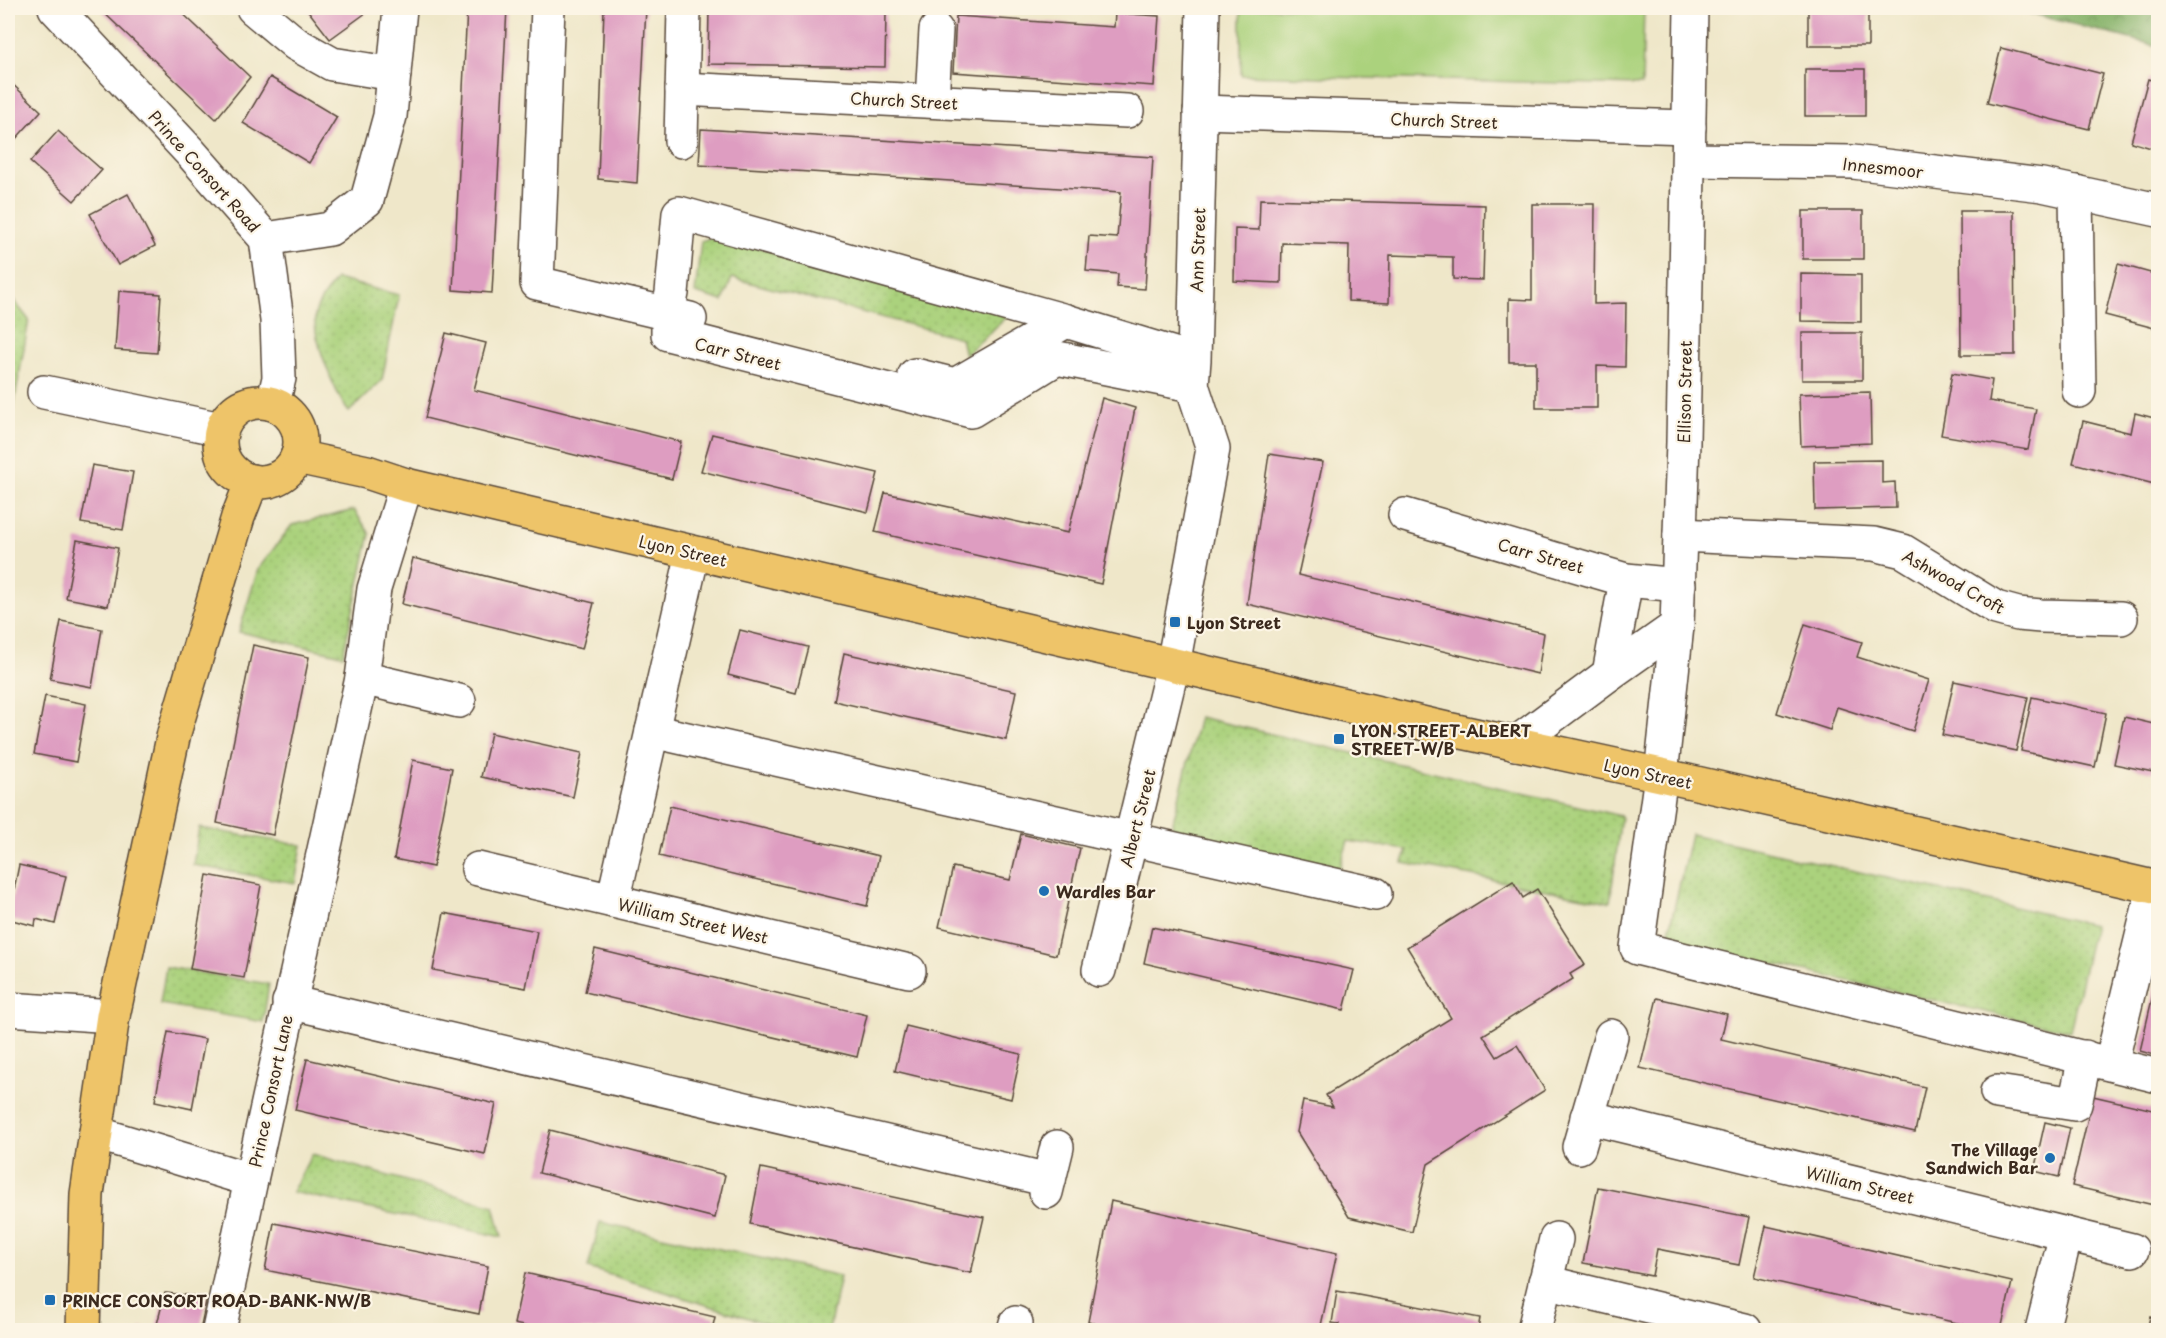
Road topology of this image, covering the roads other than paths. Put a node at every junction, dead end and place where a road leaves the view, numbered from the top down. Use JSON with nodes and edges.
{"nodes":[{"id":1,"x":55,"y":8,"type":"edge"},
{"id":2,"x":253,"y":8,"type":"edge"},
{"id":3,"x":400,"y":8,"type":"edge"},
{"id":4,"x":548,"y":8,"type":"edge"},
{"id":5,"x":684,"y":8,"type":"edge"},
{"id":6,"x":1203,"y":8,"type":"edge"},
{"id":7,"x":1691,"y":8,"type":"edge"},
{"id":8,"x":936,"y":30,"type":"dead end"},
{"id":9,"x":394,"y":74,"type":"junction"},
{"id":10,"x":682,"y":89,"type":"junction"},
{"id":11,"x":932,"y":101,"type":"junction"},
{"id":12,"x":1127,"y":111,"type":"dead end"},
{"id":13,"x":1200,"y":112,"type":"junction"},
{"id":14,"x":1689,"y":127,"type":"junction"},
{"id":15,"x":681,"y":141,"type":"dead end"},
{"id":16,"x":1689,"y":160,"type":"junction"},
{"id":17,"x":2076,"y":192,"type":"junction"},
{"id":18,"x":2158,"y":210,"type":"edge"},
{"id":19,"x":266,"y":239,"type":"junction"},
{"id":20,"x":669,"y":314,"type":"junction"},
{"id":21,"x":1066,"y":321,"type":"junction"},
{"id":22,"x":1193,"y":372,"type":"junction"},
{"id":23,"x":2079,"y":391,"type":"dead end"},
{"id":24,"x":44,"y":392,"type":"dead end"},
{"id":25,"x":273,"y":404,"type":"junction"},
{"id":26,"x":221,"y":429,"type":"junction"},
{"id":27,"x":297,"y":457,"type":"junction"},
{"id":28,"x":252,"y":481,"type":"junction"},
{"id":29,"x":406,"y":485,"type":"junction"},
{"id":30,"x":1405,"y":515,"type":"dead end"},
{"id":31,"x":1680,"y":536,"type":"junction"},
{"id":32,"x":693,"y":553,"type":"junction"},
{"id":33,"x":1626,"y":580,"type":"junction"},
{"id":34,"x":1679,"y":585,"type":"junction"},
{"id":35,"x":2121,"y":618,"type":"dead end"},
{"id":36,"x":1677,"y":626,"type":"junction"},
{"id":37,"x":1173,"y":665,"type":"junction"},
{"id":38,"x":1609,"y":674,"type":"junction"},
{"id":39,"x":362,"y":678,"type":"junction"},
{"id":40,"x":459,"y":701,"type":"dead end"},
{"id":41,"x":652,"y":731,"type":"junction"},
{"id":42,"x":1515,"y":744,"type":"junction"},
{"id":43,"x":1661,"y":775,"type":"junction"},
{"id":44,"x":1132,"y":838,"type":"junction"},
{"id":45,"x":478,"y":869,"type":"dead end"},
{"id":46,"x":2156,"y":888,"type":"edge"},
{"id":47,"x":1375,"y":894,"type":"dead end"},
{"id":48,"x":613,"y":901,"type":"junction"},
{"id":49,"x":1099,"y":970,"type":"dead end"},
{"id":50,"x":909,"y":971,"type":"dead end"},
{"id":51,"x":289,"y":1002,"type":"junction"},
{"id":52,"x":8,"y":1009,"type":"edge"},
{"id":53,"x":113,"y":1016,"type":"junction"},
{"id":54,"x":1611,"y":1036,"type":"dead end"},
{"id":55,"x":2098,"y":1061,"type":"junction"},
{"id":56,"x":2158,"y":1076,"type":"edge"},
{"id":57,"x":1997,"y":1092,"type":"dead end"},
{"id":58,"x":96,"y":1132,"type":"junction"},
{"id":59,"x":1056,"y":1147,"type":"dead end"},
{"id":60,"x":250,"y":1180,"type":"junction"},
{"id":61,"x":2066,"y":1234,"type":"junction"},
{"id":62,"x":1556,"y":1239,"type":"dead end"},
{"id":63,"x":2133,"y":1250,"type":"dead end"},
{"id":64,"x":1545,"y":1281,"type":"junction"},
{"id":65,"x":83,"y":1330,"type":"edge"},
{"id":66,"x":219,"y":1330,"type":"edge"},
{"id":67,"x":1534,"y":1330,"type":"edge"},
{"id":68,"x":1745,"y":1330,"type":"edge"},
{"id":69,"x":2042,"y":1330,"type":"edge"}],
"edges":[{"from":1,"to":19,"type":"street","name":"Prince Consort Road"},
{"from":2,"to":9,"type":"street"},
{"from":3,"to":9,"type":"street"},
{"from":4,"to":20,"type":"street"},
{"from":5,"to":10,"type":"street"},
{"from":6,"to":13,"type":"street","name":"Ann Street"},
{"from":7,"to":14,"type":"street","name":"Ellison Street"},
{"from":8,"to":11,"type":"street"},
{"from":9,"to":19,"type":"street"},
{"from":10,"to":11,"type":"street","name":"Church Street"},
{"from":10,"to":15,"type":"street"},
{"from":11,"to":12,"type":"street","name":"Church Street"},
{"from":13,"to":14,"type":"street","name":"Church Street"},
{"from":13,"to":22,"type":"street","name":"Ann Street"},
{"from":14,"to":16,"type":"street","name":"Ellison Street"},
{"from":16,"to":17,"type":"street","name":"Innesmoor"},
{"from":16,"to":31,"type":"street","name":"Ellison Street"},
{"from":17,"to":18,"type":"street","name":"Innesmoor"},
{"from":17,"to":23,"type":"street"},
{"from":19,"to":25,"type":"street","name":"Prince Consort Road"},
{"from":20,"to":21,"type":"street"},
{"from":20,"to":21,"type":"street"},
{"from":20,"to":22,"type":"street","name":"Carr Street"},
{"from":21,"to":22,"type":"street"},
{"from":22,"to":37,"type":"street","name":"Albert Street"},
{"from":24,"to":26,"type":"street"},
{"from":25,"to":26,"type":"main road"},
{"from":25,"to":27,"type":"main road"},
{"from":26,"to":28,"type":"main road"},
{"from":27,"to":28,"type":"main road"},
{"from":27,"to":29,"type":"main road","name":"Lyon Street"},
{"from":28,"to":53,"type":"main road"},
{"from":29,"to":32,"type":"main road","name":"Lyon Street"},
{"from":29,"to":39,"type":"street","name":"Prince Consort Lane"},
{"from":30,"to":33,"type":"street","name":"Carr Street"},
{"from":31,"to":34,"type":"street","name":"Ellison Street"},
{"from":31,"to":35,"type":"street","name":"Ashwood Croft"},
{"from":32,"to":37,"type":"main road","name":"Lyon Street"},
{"from":32,"to":41,"type":"street"},
{"from":33,"to":34,"type":"street","name":"Carr Street"},
{"from":33,"to":38,"type":"street"},
{"from":34,"to":36,"type":"street","name":"Ellison Street"},
{"from":36,"to":38,"type":"street"},
{"from":36,"to":43,"type":"street","name":"Ellison Street"},
{"from":37,"to":42,"type":"main road","name":"Lyon Street"},
{"from":37,"to":44,"type":"street","name":"Albert Street"},
{"from":38,"to":42,"type":"street"},
{"from":39,"to":40,"type":"street"},
{"from":39,"to":51,"type":"street","name":"Prince Consort Lane"},
{"from":41,"to":44,"type":"street"},
{"from":41,"to":48,"type":"street"},
{"from":42,"to":43,"type":"main road","name":"Lyon Street"},
{"from":43,"to":46,"type":"main road","name":"Lyon Street"},
{"from":43,"to":55,"type":"street","name":"Ellison Street"},
{"from":44,"to":47,"type":"street"},
{"from":44,"to":49,"type":"street","name":"Albert Street"},
{"from":45,"to":48,"type":"street","name":"William Street West"},
{"from":46,"to":55,"type":"street"},
{"from":48,"to":50,"type":"street","name":"William Street West"},
{"from":51,"to":59,"type":"street"},
{"from":51,"to":60,"type":"street","name":"Prince Consort Lane"},
{"from":52,"to":53,"type":"street"},
{"from":53,"to":58,"type":"main road"},
{"from":54,"to":61,"type":"street","name":"William Street"},
{"from":55,"to":56,"type":"street"},
{"from":55,"to":57,"type":"street"},
{"from":58,"to":60,"type":"street","name":"Prince Consort Lane"},
{"from":58,"to":65,"type":"main road"},
{"from":60,"to":66,"type":"street","name":"Prince Consort Lane"},
{"from":61,"to":63,"type":"street","name":"William Street"},
{"from":61,"to":69,"type":"street"},
{"from":62,"to":64,"type":"street"},
{"from":64,"to":67,"type":"street"},
{"from":64,"to":68,"type":"street"}]}
